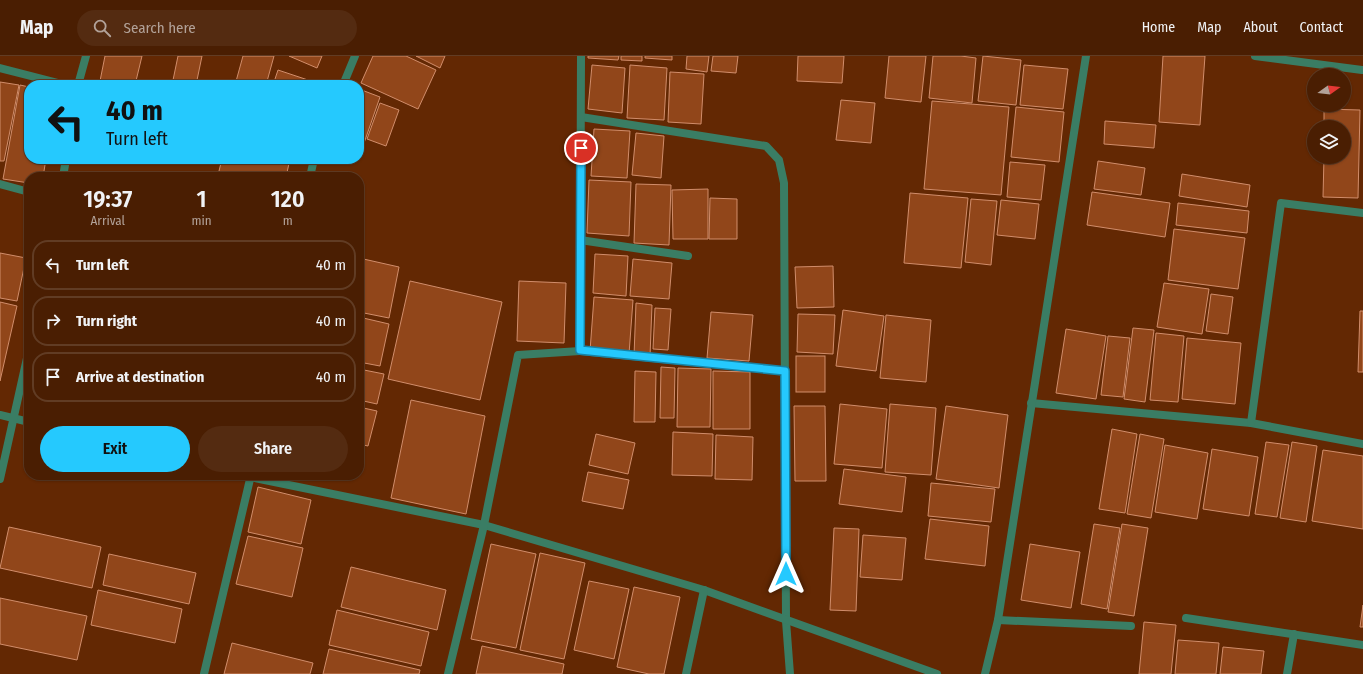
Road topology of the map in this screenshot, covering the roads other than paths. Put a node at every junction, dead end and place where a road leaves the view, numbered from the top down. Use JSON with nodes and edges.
{"nodes":[{"id":1,"x":86,"y":56,"type":"edge"},
{"id":2,"x":355,"y":56,"type":"edge"},
{"id":3,"x":581,"y":56,"type":"edge"},
{"id":4,"x":1086,"y":56,"type":"edge"},
{"id":5,"x":1255,"y":56,"type":"edge"},
{"id":6,"x":0,"y":68,"type":"edge"},
{"id":7,"x":1362,"y":70,"type":"edge"},
{"id":8,"x":47,"y":80,"type":"edge"},
{"id":9,"x":79,"y":80,"type":"edge"},
{"id":10,"x":345,"y":80,"type":"edge"},
{"id":11,"x":581,"y":117,"type":"junction"},
{"id":12,"x":0,"y":184,"type":"edge"},
{"id":13,"x":24,"y":191,"type":"edge"},
{"id":14,"x":1363,"y":213,"type":"edge"},
{"id":15,"x":580,"y":240,"type":"junction"},
{"id":16,"x":688,"y":256,"type":"dead end"},
{"id":17,"x":580,"y":350,"type":"junction"},
{"id":18,"x":785,"y":371,"type":"junction"},
{"id":19,"x":24,"y":372,"type":"edge"},
{"id":20,"x":1031,"y":402,"type":"junction"},
{"id":21,"x":0,"y":415,"type":"edge"},
{"id":22,"x":14,"y":418,"type":"junction"},
{"id":23,"x":24,"y":421,"type":"edge"},
{"id":24,"x":1252,"y":423,"type":"junction"},
{"id":25,"x":1363,"y":444,"type":"edge"},
{"id":26,"x":0,"y":479,"type":"edge"},
{"id":27,"x":250,"y":480,"type":"edge"},
{"id":28,"x":270,"y":480,"type":"edge"},
{"id":29,"x":484,"y":525,"type":"junction"},
{"id":30,"x":704,"y":590,"type":"junction"},
{"id":31,"x":1186,"y":618,"type":"dead end"},
{"id":32,"x":998,"y":620,"type":"junction"},
{"id":33,"x":786,"y":621,"type":"junction"},
{"id":34,"x":1131,"y":626,"type":"dead end"},
{"id":35,"x":1294,"y":634,"type":"junction"},
{"id":36,"x":1363,"y":645,"type":"edge"},
{"id":37,"x":204,"y":674,"type":"edge"},
{"id":38,"x":448,"y":674,"type":"edge"},
{"id":39,"x":686,"y":674,"type":"edge"},
{"id":40,"x":790,"y":674,"type":"edge"},
{"id":41,"x":937,"y":674,"type":"edge"},
{"id":42,"x":985,"y":674,"type":"edge"},
{"id":43,"x":1287,"y":674,"type":"edge"}],
"edges":[{"from":1,"to":9,"type":"street"},
{"from":2,"to":10,"type":"street"},
{"from":3,"to":11,"type":"street"},
{"from":4,"to":20,"type":"street"},
{"from":5,"to":7,"type":"street"},
{"from":6,"to":8,"type":"street"},
{"from":11,"to":15,"type":"street"},
{"from":11,"to":18,"type":"street"},
{"from":12,"to":13,"type":"street"},
{"from":14,"to":24,"type":"street"},
{"from":15,"to":16,"type":"street"},
{"from":15,"to":17,"type":"street"},
{"from":17,"to":18,"type":"street"},
{"from":17,"to":29,"type":"street"},
{"from":18,"to":33,"type":"street"},
{"from":19,"to":22,"type":"street"},
{"from":20,"to":24,"type":"street"},
{"from":20,"to":32,"type":"street"},
{"from":21,"to":22,"type":"street"},
{"from":22,"to":23,"type":"street"},
{"from":22,"to":26,"type":"street"},
{"from":24,"to":25,"type":"street"},
{"from":27,"to":37,"type":"street"},
{"from":28,"to":29,"type":"street"},
{"from":29,"to":30,"type":"street"},
{"from":29,"to":38,"type":"street"},
{"from":30,"to":33,"type":"street"},
{"from":30,"to":39,"type":"street"},
{"from":31,"to":35,"type":"street"},
{"from":32,"to":34,"type":"street"},
{"from":32,"to":42,"type":"street"},
{"from":33,"to":40,"type":"street"},
{"from":33,"to":41,"type":"street"},
{"from":35,"to":36,"type":"street"},
{"from":35,"to":43,"type":"street"}]}
